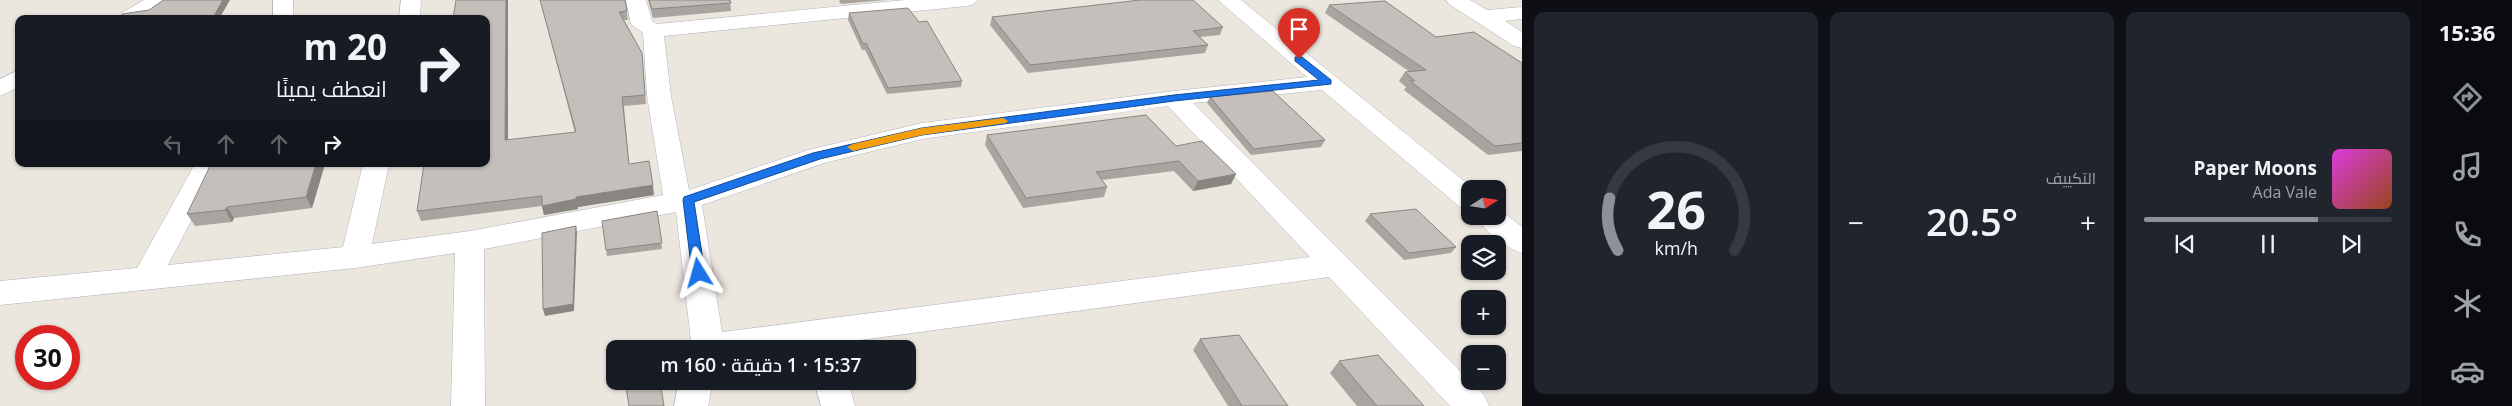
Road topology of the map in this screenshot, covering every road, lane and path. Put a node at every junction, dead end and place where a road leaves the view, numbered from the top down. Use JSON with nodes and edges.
{"nodes":[{"id":1,"x":159,"y":0,"type":"edge"},
{"id":2,"x":283,"y":0,"type":"edge"},
{"id":3,"x":411,"y":0,"type":"edge"},
{"id":4,"x":636,"y":0,"type":"edge"},
{"id":5,"x":967,"y":0,"type":"edge"},
{"id":6,"x":1228,"y":0,"type":"edge"},
{"id":7,"x":1456,"y":0,"type":"edge"},
{"id":8,"x":1522,"y":13,"type":"edge"},
{"id":9,"x":132,"y":15,"type":"edge"},
{"id":10,"x":282,"y":15,"type":"edge"},
{"id":11,"x":409,"y":15,"type":"edge"},
{"id":12,"x":1483,"y":17,"type":"junction"},
{"id":13,"x":653,"y":30,"type":"junction"},
{"id":14,"x":1522,"y":41,"type":"edge"},
{"id":15,"x":15,"y":80,"type":"edge"},
{"id":16,"x":1327,"y":82,"type":"junction"},
{"id":17,"x":0,"y":89,"type":"edge"},
{"id":18,"x":1174,"y":98,"type":"junction"},
{"id":19,"x":206,"y":167,"type":"edge"},
{"id":20,"x":375,"y":167,"type":"edge"},
{"id":21,"x":1461,"y":193,"type":"edge"},
{"id":22,"x":683,"y":201,"type":"junction"},
{"id":23,"x":1501,"y":225,"type":"edge"},
{"id":24,"x":470,"y":241,"type":"junction"},
{"id":25,"x":1522,"y":243,"type":"edge"},
{"id":26,"x":355,"y":257,"type":"junction"},
{"id":27,"x":1337,"y":265,"type":"junction"},
{"id":28,"x":147,"y":277,"type":"junction"},
{"id":29,"x":0,"y":293,"type":"edge"},
{"id":30,"x":707,"y":340,"type":"edge"},
{"id":31,"x":825,"y":340,"type":"edge"},
{"id":32,"x":694,"y":390,"type":"edge"},
{"id":33,"x":834,"y":390,"type":"edge"},
{"id":34,"x":468,"y":406,"type":"edge"},
{"id":35,"x":691,"y":406,"type":"edge"},
{"id":36,"x":838,"y":406,"type":"edge"},
{"id":37,"x":1472,"y":406,"type":"edge"}],
"edges":[{"from":1,"to":9,"type":"street"},
{"from":2,"to":10,"type":"street"},
{"from":3,"to":11,"type":"street"},
{"from":4,"to":13,"type":"street"},
{"from":5,"to":13,"type":"street"},
{"from":6,"to":16,"type":"street"},
{"from":7,"to":12,"type":"street"},
{"from":8,"to":12,"type":"street"},
{"from":12,"to":14,"type":"street"},
{"from":13,"to":22,"type":"street"},
{"from":15,"to":17,"type":"street"},
{"from":16,"to":18,"type":"street"},
{"from":16,"to":21,"type":"street"},
{"from":18,"to":22,"type":"street"},
{"from":18,"to":27,"type":"street"},
{"from":19,"to":28,"type":"street"},
{"from":20,"to":26,"type":"street"},
{"from":22,"to":24,"type":"street"},
{"from":22,"to":30,"type":"street"},
{"from":23,"to":25,"type":"street"},
{"from":24,"to":26,"type":"street"},
{"from":24,"to":34,"type":"street"},
{"from":26,"to":28,"type":"street"},
{"from":27,"to":31,"type":"street"},
{"from":27,"to":37,"type":"street"},
{"from":28,"to":29,"type":"street"},
{"from":32,"to":35,"type":"street"},
{"from":33,"to":36,"type":"street"}]}
